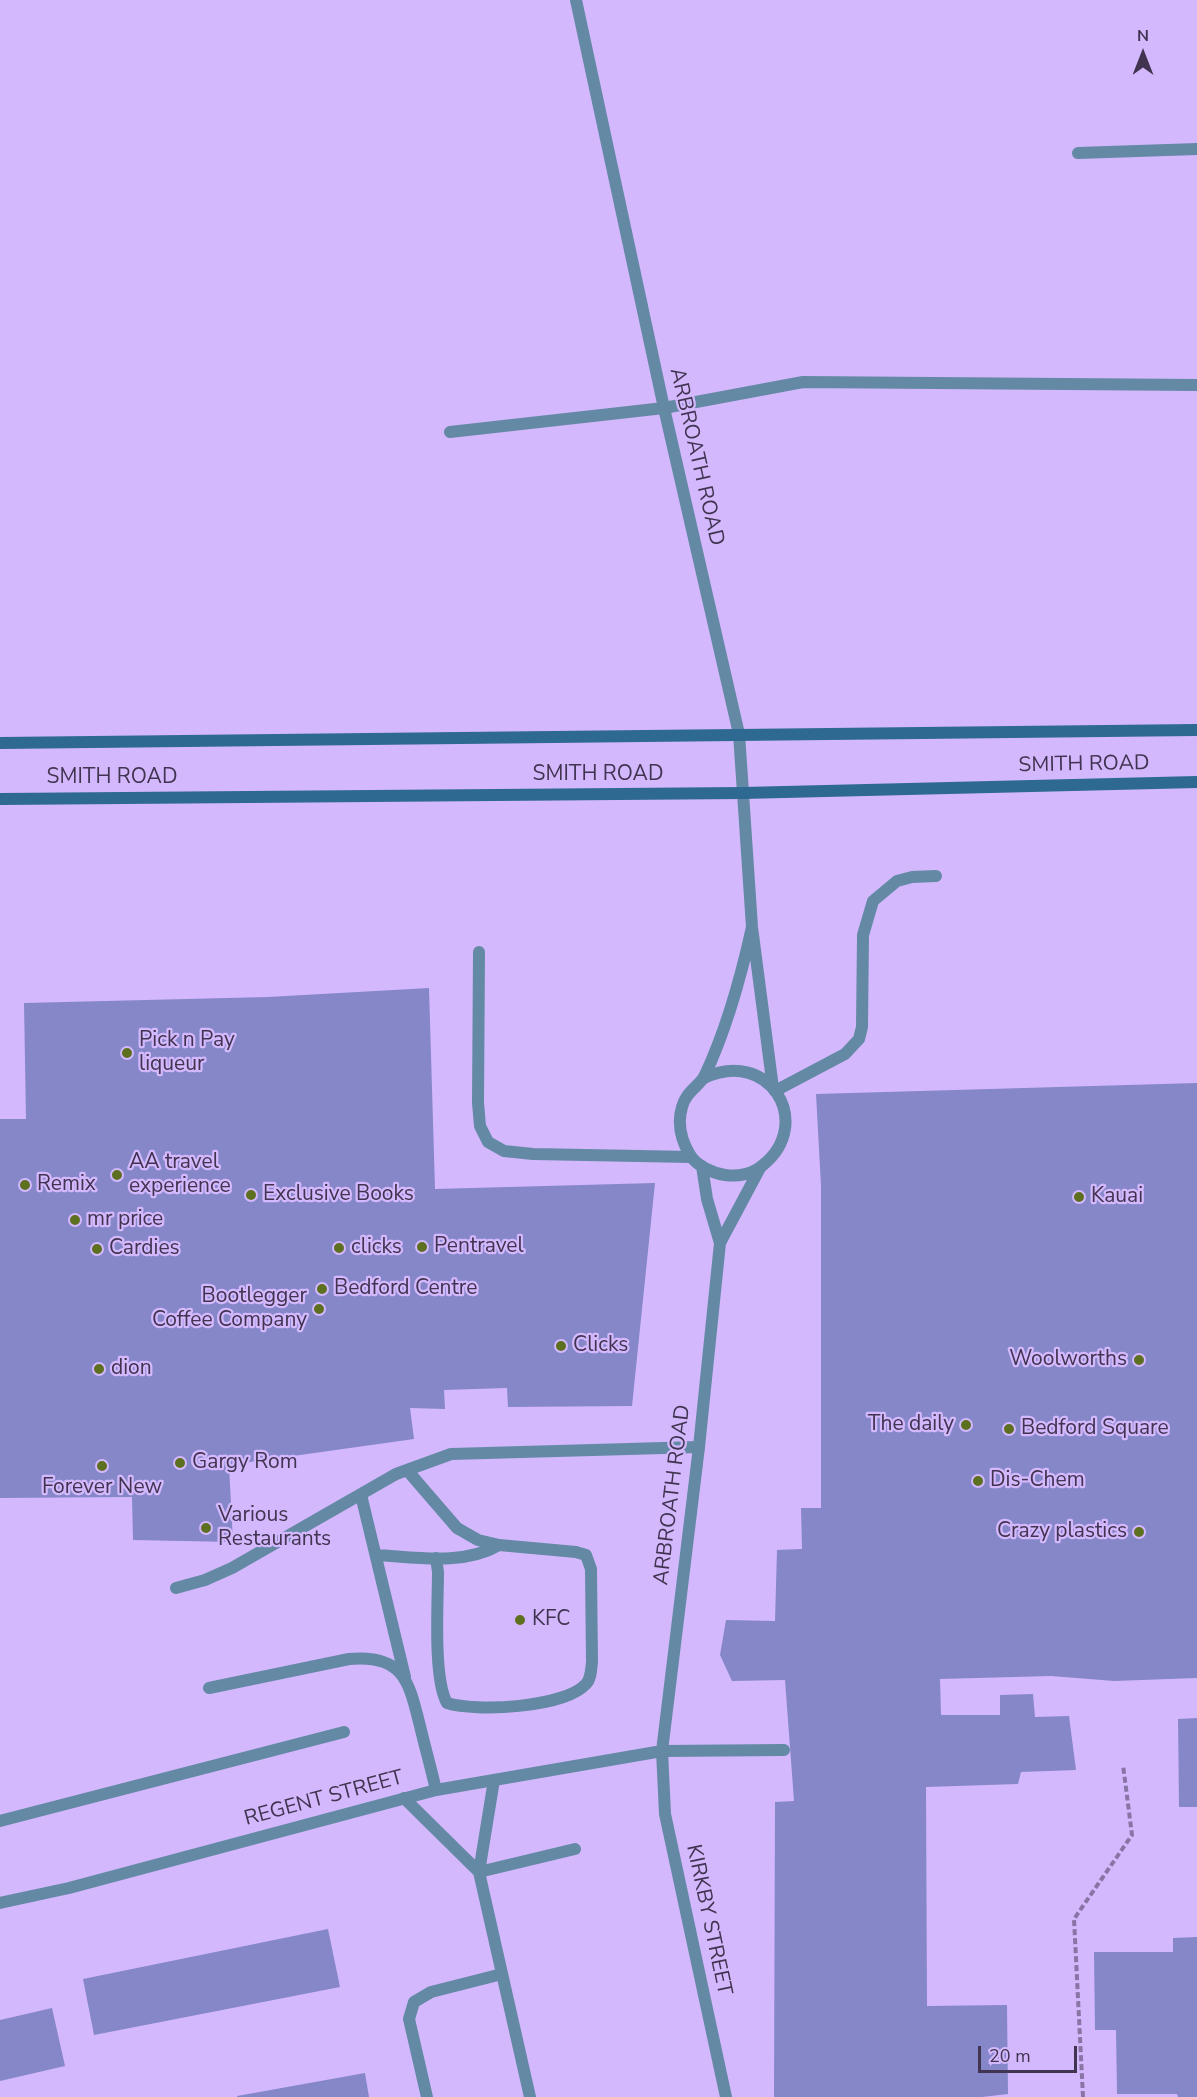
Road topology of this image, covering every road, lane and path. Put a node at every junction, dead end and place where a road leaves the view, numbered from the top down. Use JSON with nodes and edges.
{"nodes":[{"id":1,"x":576,"y":0,"type":"edge"},
{"id":2,"x":1197,"y":149,"type":"edge"},
{"id":3,"x":1078,"y":153,"type":"dead end"},
{"id":4,"x":1197,"y":385,"type":"edge"},
{"id":5,"x":664,"y":408,"type":"junction"},
{"id":6,"x":450,"y":432,"type":"dead end"},
{"id":7,"x":1197,"y":730,"type":"edge"},
{"id":8,"x":739,"y":734,"type":"junction"},
{"id":9,"x":0,"y":743,"type":"edge"},
{"id":10,"x":1197,"y":782,"type":"edge"},
{"id":11,"x":743,"y":793,"type":"junction"},
{"id":12,"x":0,"y":798,"type":"edge"},
{"id":13,"x":936,"y":876,"type":"dead end"},
{"id":14,"x":752,"y":927,"type":"junction"},
{"id":15,"x":478,"y":952,"type":"dead end"},
{"id":16,"x":704,"y":1078,"type":"junction"},
{"id":17,"x":774,"y":1089,"type":"junction"},
{"id":18,"x":691,"y":1157,"type":"junction"},
{"id":19,"x":702,"y":1166,"type":"junction"},
{"id":20,"x":760,"y":1168,"type":"junction"},
{"id":21,"x":720,"y":1243,"type":"junction"},
{"id":22,"x":699,"y":1447,"type":"junction"},
{"id":23,"x":407,"y":1470,"type":"junction"},
{"id":24,"x":361,"y":1495,"type":"junction"},
{"id":25,"x":499,"y":1545,"type":"junction"},
{"id":26,"x":376,"y":1555,"type":"junction"},
{"id":27,"x":436,"y":1558,"type":"junction"},
{"id":28,"x":176,"y":1588,"type":"dead end"},
{"id":29,"x":405,"y":1677,"type":"junction"},
{"id":30,"x":209,"y":1688,"type":"dead end"},
{"id":31,"x":344,"y":1732,"type":"dead end"},
{"id":32,"x":784,"y":1750,"type":"dead end"},
{"id":33,"x":662,"y":1751,"type":"junction"},
{"id":34,"x":1123,"y":1765,"type":"dead end"},
{"id":35,"x":494,"y":1780,"type":"junction"},
{"id":36,"x":436,"y":1790,"type":"junction"},
{"id":37,"x":404,"y":1798,"type":"junction"},
{"id":38,"x":0,"y":1821,"type":"edge"},
{"id":39,"x":575,"y":1849,"type":"dead end"},
{"id":40,"x":479,"y":1872,"type":"junction"},
{"id":41,"x":0,"y":1903,"type":"edge"},
{"id":42,"x":502,"y":1974,"type":"junction"},
{"id":43,"x":427,"y":2097,"type":"edge"},
{"id":44,"x":530,"y":2097,"type":"edge"},
{"id":45,"x":726,"y":2097,"type":"edge"},
{"id":46,"x":1083,"y":2097,"type":"edge"}],
"edges":[{"from":1,"to":5,"type":"street","name":"ARBROATH ROAD"},
{"from":2,"to":3,"type":"street"},
{"from":4,"to":5,"type":"street"},
{"from":5,"to":6,"type":"street"},
{"from":5,"to":8,"type":"street","name":"ARBROATH ROAD"},
{"from":7,"to":8,"type":"main road","name":"SMITH ROAD"},
{"from":8,"to":9,"type":"main road","name":"SMITH ROAD"},
{"from":8,"to":11,"type":"street","name":"ARBROATH ROAD"},
{"from":10,"to":11,"type":"main road","name":"SMITH ROAD"},
{"from":11,"to":12,"type":"main road","name":"SMITH ROAD"},
{"from":11,"to":14,"type":"street","name":"ARBROATH ROAD"},
{"from":13,"to":17,"type":"street"},
{"from":14,"to":16,"type":"street","name":"ARBROATH ROAD"},
{"from":14,"to":17,"type":"street","name":"ARBROATH ROAD"},
{"from":15,"to":18,"type":"street"},
{"from":16,"to":17,"type":"street"},
{"from":16,"to":18,"type":"street"},
{"from":17,"to":20,"type":"street"},
{"from":18,"to":19,"type":"street"},
{"from":19,"to":20,"type":"street"},
{"from":19,"to":21,"type":"street","name":"ARBROATH ROAD"},
{"from":20,"to":21,"type":"street","name":"ARBROATH ROAD"},
{"from":21,"to":22,"type":"street","name":"ARBROATH ROAD"},
{"from":22,"to":23,"type":"street"},
{"from":22,"to":33,"type":"street","name":"ARBROATH ROAD"},
{"from":23,"to":24,"type":"street"},
{"from":23,"to":25,"type":"street"},
{"from":24,"to":26,"type":"street"},
{"from":24,"to":28,"type":"street"},
{"from":25,"to":27,"type":"street"},
{"from":25,"to":27,"type":"street"},
{"from":26,"to":27,"type":"street"},
{"from":26,"to":29,"type":"street"},
{"from":29,"to":30,"type":"street"},
{"from":29,"to":36,"type":"street"},
{"from":31,"to":38,"type":"street"},
{"from":32,"to":33,"type":"street","name":"REGENT STREET"},
{"from":33,"to":35,"type":"street","name":"REGENT STREET"},
{"from":33,"to":45,"type":"street","name":"KIRKBY STREET"},
{"from":34,"to":46,"type":"path"},
{"from":35,"to":36,"type":"street","name":"REGENT STREET"},
{"from":35,"to":40,"type":"street"},
{"from":36,"to":37,"type":"street","name":"REGENT STREET"},
{"from":37,"to":40,"type":"street"},
{"from":37,"to":41,"type":"street","name":"REGENT STREET"},
{"from":39,"to":40,"type":"street"},
{"from":40,"to":42,"type":"street"},
{"from":42,"to":43,"type":"street"},
{"from":42,"to":44,"type":"street"}]}
